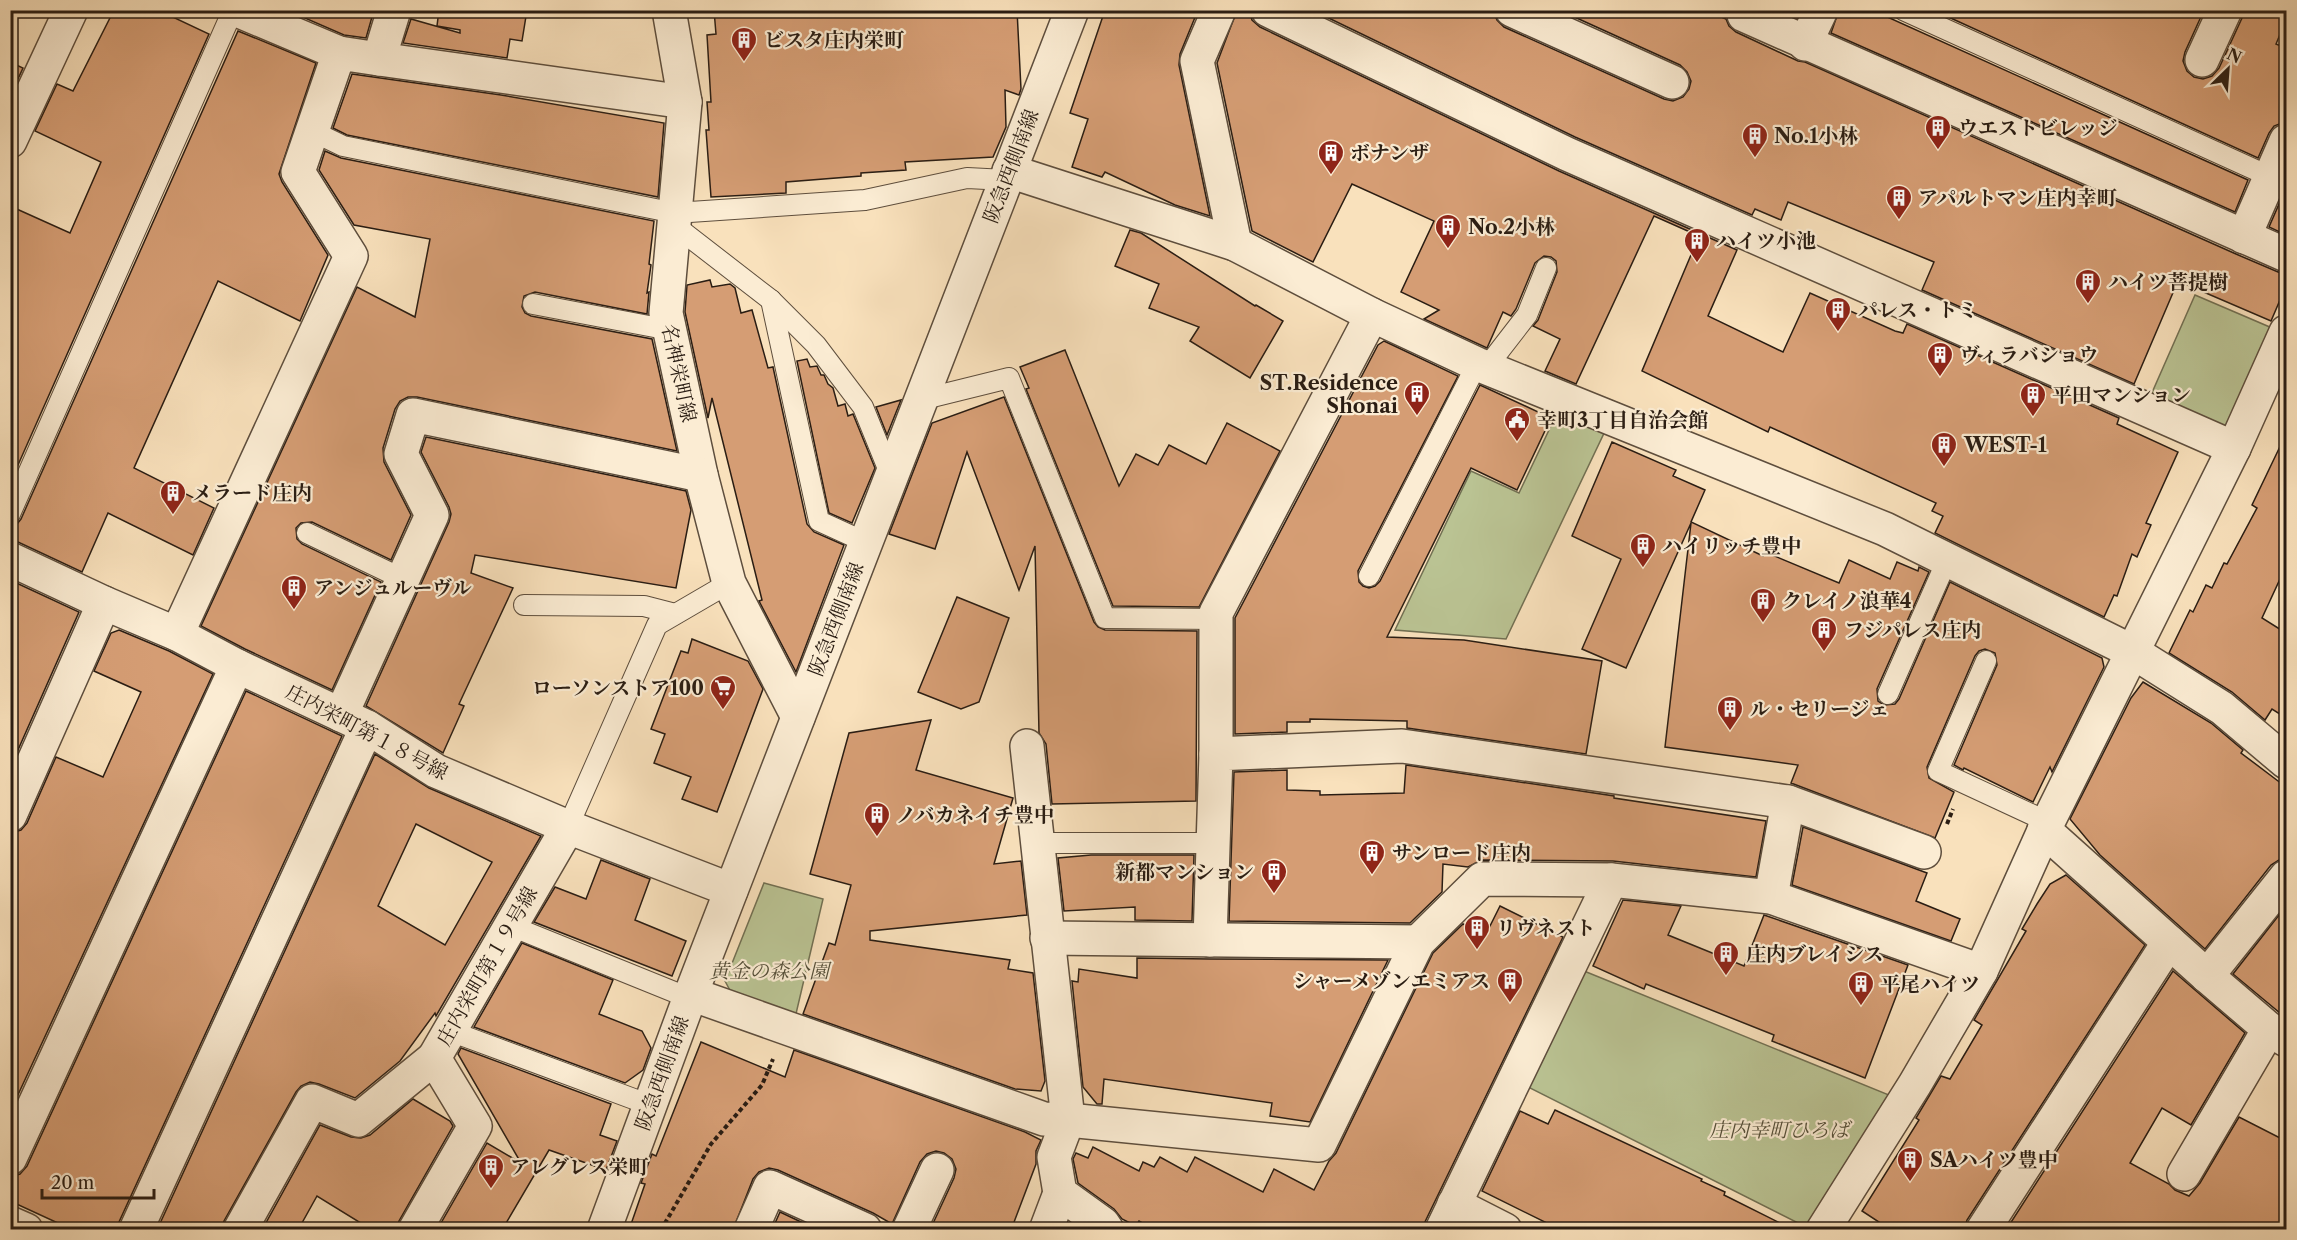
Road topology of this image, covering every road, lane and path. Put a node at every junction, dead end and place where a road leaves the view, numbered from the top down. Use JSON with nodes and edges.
{"nodes":[{"id":1,"x":71,"y":10,"type":"edge"},
{"id":2,"x":235,"y":10,"type":"edge"},
{"id":3,"x":394,"y":10,"type":"edge"},
{"id":4,"x":669,"y":10,"type":"edge"},
{"id":5,"x":1072,"y":10,"type":"edge"},
{"id":6,"x":1219,"y":10,"type":"edge"},
{"id":7,"x":1268,"y":10,"type":"edge"},
{"id":8,"x":1512,"y":10,"type":"edge"},
{"id":9,"x":1821,"y":10,"type":"edge"},
{"id":10,"x":1903,"y":10,"type":"edge"},
{"id":11,"x":2225,"y":10,"type":"edge"},
{"id":12,"x":1744,"y":15,"type":"dead end"},
{"id":13,"x":271,"y":17,"type":"edge"},
{"id":14,"x":1805,"y":44,"type":"junction"},
{"id":15,"x":339,"y":53,"type":"junction"},
{"id":16,"x":380,"y":60,"type":"junction"},
{"id":17,"x":2202,"y":60,"type":"dead end"},
{"id":18,"x":1672,"y":82,"type":"dead end"},
{"id":19,"x":685,"y":102,"type":"junction"},
{"id":20,"x":312,"y":131,"type":"junction"},
{"id":21,"x":10,"y":141,"type":"edge"},
{"id":22,"x":2286,"y":141,"type":"edge"},
{"id":23,"x":1008,"y":175,"type":"junction"},
{"id":24,"x":2271,"y":177,"type":"junction"},
{"id":25,"x":675,"y":219,"type":"junction"},
{"id":26,"x":2244,"y":237,"type":"junction"},
{"id":27,"x":1235,"y":244,"type":"junction"},
{"id":28,"x":2286,"y":255,"type":"edge"},
{"id":29,"x":1546,"y":268,"type":"dead end"},
{"id":30,"x":771,"y":300,"type":"junction"},
{"id":31,"x":533,"y":304,"type":"dead end"},
{"id":32,"x":1372,"y":315,"type":"junction"},
{"id":33,"x":670,"y":330,"type":"junction"},
{"id":34,"x":2286,"y":332,"type":"edge"},
{"id":35,"x":1482,"y":366,"type":"junction"},
{"id":36,"x":920,"y":400,"type":"junction"},
{"id":37,"x":2234,"y":448,"type":"junction"},
{"id":38,"x":701,"y":475,"type":"junction"},
{"id":39,"x":891,"y":476,"type":"junction"},
{"id":40,"x":10,"y":514,"type":"edge"},
{"id":41,"x":307,"y":533,"type":"dead end"},
{"id":42,"x":865,"y":542,"type":"junction"},
{"id":43,"x":1948,"y":558,"type":"junction"},
{"id":44,"x":10,"y":559,"type":"edge"},
{"id":45,"x":1369,"y":576,"type":"dead end"},
{"id":46,"x":404,"y":579,"type":"junction"},
{"id":47,"x":729,"y":583,"type":"junction"},
{"id":48,"x":104,"y":603,"type":"junction"},
{"id":49,"x":524,"y":605,"type":"dead end"},
{"id":50,"x":675,"y":614,"type":"junction"},
{"id":51,"x":1217,"y":619,"type":"junction"},
{"id":52,"x":177,"y":634,"type":"junction"},
{"id":53,"x":2133,"y":651,"type":"junction"},
{"id":54,"x":1986,"y":661,"type":"dead end"},
{"id":55,"x":237,"y":666,"type":"junction"},
{"id":56,"x":1888,"y":694,"type":"dead end"},
{"id":57,"x":798,"y":717,"type":"junction"},
{"id":58,"x":354,"y":721,"type":"junction"},
{"id":59,"x":1028,"y":746,"type":"dead end"},
{"id":60,"x":1216,"y":754,"type":"junction"},
{"id":61,"x":2286,"y":762,"type":"edge"},
{"id":62,"x":1964,"y":783,"type":"junction"},
{"id":63,"x":1788,"y":802,"type":"junction"},
{"id":64,"x":10,"y":815,"type":"edge"},
{"id":65,"x":2046,"y":826,"type":"junction"},
{"id":66,"x":568,"y":827,"type":"junction"},
{"id":67,"x":1038,"y":843,"type":"junction"},
{"id":68,"x":1213,"y":843,"type":"junction"},
{"id":69,"x":1924,"y":852,"type":"joint"},
{"id":70,"x":2286,"y":877,"type":"edge"},
{"id":71,"x":1611,"y":880,"type":"junction"},
{"id":72,"x":731,"y":890,"type":"junction"},
{"id":73,"x":1771,"y":897,"type":"junction"},
{"id":74,"x":511,"y":926,"type":"junction"},
{"id":75,"x":1047,"y":938,"type":"junction"},
{"id":76,"x":1210,"y":940,"type":"junction"},
{"id":77,"x":1418,"y":942,"type":"junction"},
{"id":78,"x":2169,"y":942,"type":"junction"},
{"id":79,"x":1981,"y":971,"type":"junction"},
{"id":80,"x":2207,"y":976,"type":"junction"},
{"id":81,"x":690,"y":996,"type":"junction"},
{"id":82,"x":785,"y":1028,"type":"junction"},
{"id":83,"x":450,"y":1031,"type":"junction"},
{"id":84,"x":2278,"y":1034,"type":"edge"},
{"id":85,"x":434,"y":1058,"type":"junction"},
{"id":86,"x":650,"y":1105,"type":"junction"},
{"id":87,"x":1068,"y":1120,"type":"junction"},
{"id":88,"x":10,"y":1158,"type":"edge"},
{"id":89,"x":937,"y":1170,"type":"dead end"},
{"id":90,"x":2184,"y":1174,"type":"dead end"},
{"id":91,"x":1060,"y":1193,"type":"junction"},
{"id":92,"x":1448,"y":1217,"type":"edge"},
{"id":93,"x":10,"y":1223,"type":"edge"},
{"id":94,"x":26,"y":1230,"type":"edge"},
{"id":95,"x":136,"y":1230,"type":"edge"},
{"id":96,"x":240,"y":1230,"type":"edge"},
{"id":97,"x":415,"y":1230,"type":"edge"},
{"id":98,"x":604,"y":1230,"type":"edge"},
{"id":99,"x":661,"y":1230,"type":"edge"},
{"id":100,"x":751,"y":1230,"type":"edge"},
{"id":101,"x":865,"y":1230,"type":"edge"},
{"id":102,"x":909,"y":1230,"type":"edge"},
{"id":103,"x":1047,"y":1230,"type":"edge"},
{"id":104,"x":1107,"y":1230,"type":"edge"},
{"id":105,"x":1505,"y":1230,"type":"edge"},
{"id":106,"x":1823,"y":1230,"type":"edge"},
{"id":107,"x":1983,"y":1230,"type":"edge"}],
"edges":[{"from":1,"to":21,"type":"street"},
{"from":2,"to":13,"type":"street"},
{"from":2,"to":40,"type":"lane"},
{"from":3,"to":16,"type":"street"},
{"from":4,"to":19,"type":"street","name":"名神栄町線"},
{"from":5,"to":23,"type":"street","name":"阪急西側南線"},
{"from":6,"to":27,"type":"street"},
{"from":7,"to":37,"type":"street"},
{"from":8,"to":18,"type":"street"},
{"from":9,"to":14,"type":"street"},
{"from":10,"to":24,"type":"lane"},
{"from":11,"to":17,"type":"street"},
{"from":12,"to":14,"type":"street"},
{"from":13,"to":15,"type":"street"},
{"from":14,"to":26,"type":"street"},
{"from":15,"to":16,"type":"street"},
{"from":15,"to":20,"type":"street"},
{"from":16,"to":19,"type":"street"},
{"from":19,"to":25,"type":"street","name":"名神栄町線"},
{"from":20,"to":25,"type":"lane"},
{"from":20,"to":52,"type":"street"},
{"from":22,"to":24,"type":"street"},
{"from":23,"to":25,"type":"lane"},
{"from":23,"to":27,"type":"street"},
{"from":23,"to":36,"type":"street","name":"阪急西側南線"},
{"from":24,"to":26,"type":"street"},
{"from":25,"to":30,"type":"lane"},
{"from":25,"to":33,"type":"street","name":"名神栄町線"},
{"from":26,"to":28,"type":"street"},
{"from":27,"to":32,"type":"street"},
{"from":29,"to":35,"type":"lane"},
{"from":30,"to":39,"type":"lane"},
{"from":30,"to":42,"type":"lane"},
{"from":31,"to":33,"type":"lane"},
{"from":32,"to":35,"type":"street"},
{"from":32,"to":51,"type":"street"},
{"from":33,"to":38,"type":"street","name":"名神栄町線"},
{"from":34,"to":37,"type":"street"},
{"from":35,"to":43,"type":"street"},
{"from":35,"to":45,"type":"lane"},
{"from":36,"to":39,"type":"street","name":"阪急西側南線"},
{"from":36,"to":51,"type":"lane"},
{"from":37,"to":53,"type":"street"},
{"from":38,"to":46,"type":"street"},
{"from":38,"to":47,"type":"street","name":"名神栄町線"},
{"from":39,"to":42,"type":"street","name":"阪急西側南線"},
{"from":41,"to":46,"type":"lane"},
{"from":42,"to":57,"type":"street","name":"阪急西側南線"},
{"from":43,"to":53,"type":"street"},
{"from":43,"to":56,"type":"lane"},
{"from":44,"to":48,"type":"street","name":"庄内栄町第１８号線"},
{"from":46,"to":58,"type":"street"},
{"from":47,"to":50,"type":"lane"},
{"from":47,"to":57,"type":"street","name":"名神栄町線"},
{"from":48,"to":52,"type":"street","name":"庄内栄町第１８号線"},
{"from":48,"to":64,"type":"street"},
{"from":49,"to":50,"type":"lane"},
{"from":50,"to":66,"type":"lane"},
{"from":51,"to":60,"type":"street"},
{"from":52,"to":55,"type":"street","name":"庄内栄町第１８号線"},
{"from":53,"to":61,"type":"street"},
{"from":53,"to":65,"type":"street"},
{"from":54,"to":62,"type":"lane"},
{"from":55,"to":58,"type":"street","name":"庄内栄町第１８号線"},
{"from":55,"to":88,"type":"street"},
{"from":57,"to":72,"type":"street","name":"阪急西側南線"},
{"from":58,"to":66,"type":"street","name":"庄内栄町第１８号線"},
{"from":58,"to":95,"type":"street"},
{"from":59,"to":67,"type":"street"},
{"from":60,"to":63,"type":"street"},
{"from":60,"to":68,"type":"street"},
{"from":62,"to":65,"type":"lane"},
{"from":62,"to":69,"type":"path"},
{"from":63,"to":69,"type":"street"},
{"from":63,"to":73,"type":"street"},
{"from":65,"to":78,"type":"street"},
{"from":65,"to":79,"type":"street"},
{"from":66,"to":72,"type":"street","name":"庄内栄町第１８号線"},
{"from":66,"to":74,"type":"street","name":"庄内栄町第１９号線"},
{"from":67,"to":68,"type":"lane"},
{"from":67,"to":75,"type":"street"},
{"from":68,"to":76,"type":"street"},
{"from":70,"to":80,"type":"street"},
{"from":71,"to":73,"type":"street"},
{"from":71,"to":77,"type":"street"},
{"from":71,"to":92,"type":"street"},
{"from":72,"to":81,"type":"street","name":"阪急西側南線"},
{"from":73,"to":79,"type":"street"},
{"from":74,"to":81,"type":"lane"},
{"from":74,"to":83,"type":"street","name":"庄内栄町第１９号線"},
{"from":75,"to":76,"type":"street"},
{"from":75,"to":87,"type":"street"},
{"from":76,"to":77,"type":"street"},
{"from":77,"to":87,"type":"street"},
{"from":78,"to":80,"type":"street"},
{"from":78,"to":107,"type":"street"},
{"from":79,"to":106,"type":"street"},
{"from":80,"to":84,"type":"street"},
{"from":81,"to":82,"type":"street"},
{"from":81,"to":86,"type":"street","name":"阪急西側南線"},
{"from":82,"to":87,"type":"street"},
{"from":82,"to":99,"type":"path"},
{"from":83,"to":85,"type":"street","name":"庄内栄町第１９号線"},
{"from":83,"to":86,"type":"lane"},
{"from":84,"to":90,"type":"street"},
{"from":85,"to":96,"type":"street"},
{"from":85,"to":97,"type":"street","name":"庄内栄町第１９号線"},
{"from":86,"to":98,"type":"street","name":"阪急西側南線"},
{"from":87,"to":91,"type":"street"},
{"from":89,"to":102,"type":"street"},
{"from":91,"to":103,"type":"street"},
{"from":91,"to":104,"type":"street"},
{"from":92,"to":105,"type":"street"},
{"from":93,"to":94,"type":"street"},
{"from":100,"to":101,"type":"street"}]}
